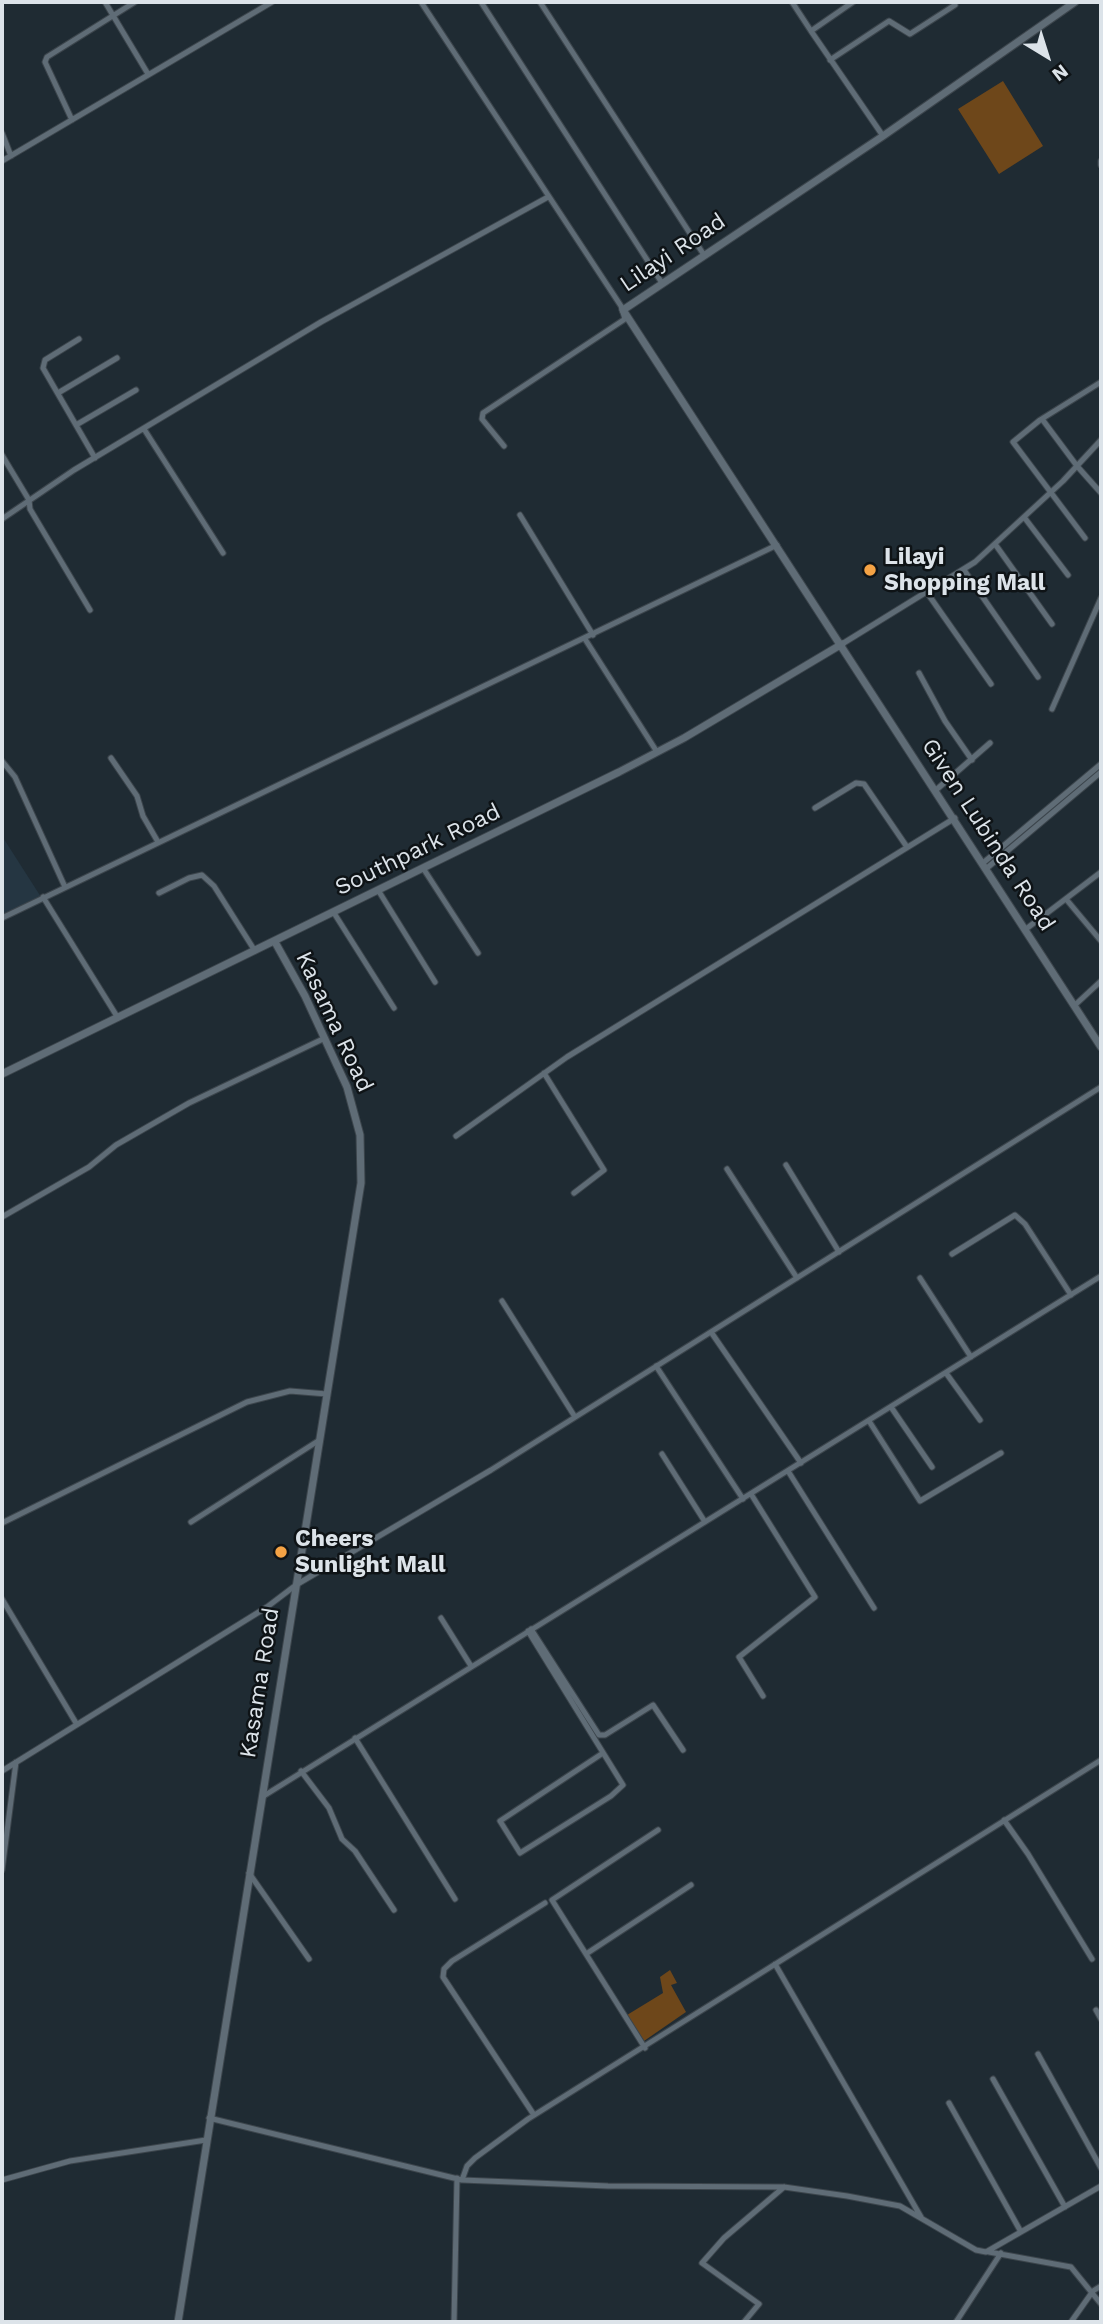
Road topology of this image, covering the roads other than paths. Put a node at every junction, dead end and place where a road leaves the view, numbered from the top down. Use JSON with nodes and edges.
{"nodes":[{"id":1,"x":105,"y":2,"type":"edge"},
{"id":2,"x":135,"y":2,"type":"edge"},
{"id":3,"x":272,"y":2,"type":"edge"},
{"id":4,"x":421,"y":2,"type":"edge"},
{"id":5,"x":481,"y":2,"type":"edge"},
{"id":6,"x":540,"y":2,"type":"edge"},
{"id":7,"x":792,"y":2,"type":"edge"},
{"id":8,"x":853,"y":2,"type":"edge"},
{"id":9,"x":1075,"y":2,"type":"edge"},
{"id":10,"x":955,"y":5,"type":"dead end"},
{"id":11,"x":113,"y":15,"type":"junction"},
{"id":12,"x":811,"y":31,"type":"junction"},
{"id":13,"x":830,"y":60,"type":"junction"},
{"id":14,"x":148,"y":74,"type":"junction"},
{"id":15,"x":72,"y":120,"type":"junction"},
{"id":16,"x":2,"y":134,"type":"edge"},
{"id":17,"x":883,"y":136,"type":"junction"},
{"id":18,"x":11,"y":156,"type":"junction"},
{"id":19,"x":2,"y":161,"type":"edge"},
{"id":20,"x":548,"y":197,"type":"junction"},
{"id":21,"x":704,"y":255,"type":"junction"},
{"id":22,"x":663,"y":283,"type":"junction"},
{"id":23,"x":623,"y":310,"type":"junction"},
{"id":24,"x":79,"y":339,"type":"dead end"},
{"id":25,"x":117,"y":358,"type":"dead end"},
{"id":26,"x":1101,"y":382,"type":"edge"},
{"id":27,"x":136,"y":390,"type":"dead end"},
{"id":28,"x":58,"y":393,"type":"junction"},
{"id":29,"x":1042,"y":419,"type":"junction"},
{"id":30,"x":76,"y":425,"type":"junction"},
{"id":31,"x":144,"y":429,"type":"junction"},
{"id":32,"x":1101,"y":440,"type":"edge"},
{"id":33,"x":504,"y":446,"type":"dead end"},
{"id":34,"x":2,"y":454,"type":"edge"},
{"id":35,"x":95,"y":458,"type":"junction"},
{"id":36,"x":1077,"y":466,"type":"junction"},
{"id":37,"x":1051,"y":492,"type":"junction"},
{"id":38,"x":1101,"y":493,"type":"edge"},
{"id":39,"x":29,"y":500,"type":"junction"},
{"id":40,"x":520,"y":515,"type":"dead end"},
{"id":41,"x":1024,"y":517,"type":"junction"},
{"id":42,"x":2,"y":519,"type":"edge"},
{"id":43,"x":1085,"y":538,"type":"dead end"},
{"id":44,"x":995,"y":544,"type":"junction"},
{"id":45,"x":777,"y":545,"type":"junction"},
{"id":46,"x":223,"y":553,"type":"dead end"},
{"id":47,"x":964,"y":570,"type":"junction"},
{"id":48,"x":1068,"y":575,"type":"dead end"},
{"id":49,"x":928,"y":594,"type":"junction"},
{"id":50,"x":1101,"y":598,"type":"edge"},
{"id":51,"x":90,"y":610,"type":"dead end"},
{"id":52,"x":1093,"y":618,"type":"junction"},
{"id":53,"x":1052,"y":624,"type":"dead end"},
{"id":54,"x":1101,"y":624,"type":"edge"},
{"id":55,"x":593,"y":635,"type":"junction"},
{"id":56,"x":586,"y":639,"type":"junction"},
{"id":57,"x":842,"y":644,"type":"junction"},
{"id":58,"x":919,"y":673,"type":"dead end"},
{"id":59,"x":1038,"y":677,"type":"dead end"},
{"id":60,"x":991,"y":684,"type":"dead end"},
{"id":61,"x":1052,"y":709,"type":"dead end"},
{"id":62,"x":990,"y":743,"type":"dead end"},
{"id":63,"x":657,"y":752,"type":"junction"},
{"id":64,"x":111,"y":758,"type":"dead end"},
{"id":65,"x":972,"y":760,"type":"junction"},
{"id":66,"x":2,"y":761,"type":"edge"},
{"id":67,"x":1101,"y":764,"type":"edge"},
{"id":68,"x":1101,"y":772,"type":"edge"},
{"id":69,"x":936,"y":790,"type":"junction"},
{"id":70,"x":815,"y":808,"type":"dead end"},
{"id":71,"x":955,"y":818,"type":"junction"},
{"id":72,"x":158,"y":842,"type":"junction"},
{"id":73,"x":906,"y":847,"type":"junction"},
{"id":74,"x":985,"y":865,"type":"junction"},
{"id":75,"x":423,"y":868,"type":"junction"},
{"id":76,"x":1101,"y":872,"type":"edge"},
{"id":77,"x":65,"y":887,"type":"junction"},
{"id":78,"x":378,"y":890,"type":"junction"},
{"id":79,"x":159,"y":893,"type":"dead end"},
{"id":80,"x":43,"y":898,"type":"junction"},
{"id":81,"x":1066,"y":899,"type":"junction"},
{"id":82,"x":334,"y":913,"type":"junction"},
{"id":83,"x":2,"y":918,"type":"edge"},
{"id":84,"x":1026,"y":929,"type":"junction"},
{"id":85,"x":1101,"y":941,"type":"edge"},
{"id":86,"x":275,"y":942,"type":"junction"},
{"id":87,"x":255,"y":951,"type":"junction"},
{"id":88,"x":478,"y":953,"type":"dead end"},
{"id":89,"x":1101,"y":981,"type":"edge"},
{"id":90,"x":435,"y":982,"type":"dead end"},
{"id":91,"x":1074,"y":1005,"type":"junction"},
{"id":92,"x":394,"y":1008,"type":"dead end"},
{"id":93,"x":118,"y":1018,"type":"junction"},
{"id":94,"x":326,"y":1038,"type":"junction"},
{"id":95,"x":1101,"y":1046,"type":"edge"},
{"id":96,"x":544,"y":1073,"type":"junction"},
{"id":97,"x":2,"y":1074,"type":"edge"},
{"id":98,"x":1101,"y":1087,"type":"edge"},
{"id":99,"x":456,"y":1136,"type":"dead end"},
{"id":100,"x":786,"y":1165,"type":"dead end"},
{"id":101,"x":727,"y":1169,"type":"dead end"},
{"id":102,"x":574,"y":1193,"type":"dead end"},
{"id":103,"x":2,"y":1217,"type":"edge"},
{"id":104,"x":839,"y":1252,"type":"junction"},
{"id":105,"x":952,"y":1254,"type":"dead end"},
{"id":106,"x":1101,"y":1276,"type":"edge"},
{"id":107,"x":797,"y":1278,"type":"junction"},
{"id":108,"x":920,"y":1278,"type":"dead end"},
{"id":109,"x":1071,"y":1295,"type":"junction"},
{"id":110,"x":502,"y":1301,"type":"dead end"},
{"id":111,"x":711,"y":1332,"type":"junction"},
{"id":112,"x":971,"y":1357,"type":"junction"},
{"id":113,"x":656,"y":1366,"type":"junction"},
{"id":114,"x":946,"y":1373,"type":"junction"},
{"id":115,"x":327,"y":1394,"type":"junction"},
{"id":116,"x":891,"y":1407,"type":"junction"},
{"id":117,"x":575,"y":1417,"type":"junction"},
{"id":118,"x":980,"y":1420,"type":"dead end"},
{"id":119,"x":869,"y":1421,"type":"junction"},
{"id":120,"x":318,"y":1441,"type":"junction"},
{"id":121,"x":1001,"y":1453,"type":"dead end"},
{"id":122,"x":662,"y":1454,"type":"dead end"},
{"id":123,"x":801,"y":1463,"type":"junction"},
{"id":124,"x":932,"y":1466,"type":"dead end"},
{"id":125,"x":788,"y":1471,"type":"junction"},
{"id":126,"x":751,"y":1494,"type":"junction"},
{"id":127,"x":743,"y":1499,"type":"junction"},
{"id":128,"x":191,"y":1522,"type":"dead end"},
{"id":129,"x":705,"y":1522,"type":"junction"},
{"id":130,"x":2,"y":1523,"type":"edge"},
{"id":131,"x":296,"y":1585,"type":"junction"},
{"id":132,"x":2,"y":1599,"type":"edge"},
{"id":133,"x":874,"y":1608,"type":"dead end"},
{"id":134,"x":441,"y":1618,"type":"dead end"},
{"id":135,"x":530,"y":1630,"type":"junction"},
{"id":136,"x":471,"y":1666,"type":"junction"},
{"id":137,"x":763,"y":1696,"type":"dead end"},
{"id":138,"x":76,"y":1723,"type":"junction"},
{"id":139,"x":355,"y":1738,"type":"junction"},
{"id":140,"x":683,"y":1751,"type":"dead end"},
{"id":141,"x":603,"y":1753,"type":"junction"},
{"id":142,"x":1101,"y":1760,"type":"edge"},
{"id":143,"x":16,"y":1762,"type":"junction"},
{"id":144,"x":2,"y":1771,"type":"edge"},
{"id":145,"x":301,"y":1772,"type":"junction"},
{"id":146,"x":261,"y":1798,"type":"junction"},
{"id":147,"x":1004,"y":1820,"type":"junction"},
{"id":148,"x":658,"y":1830,"type":"dead end"},
{"id":149,"x":2,"y":1870,"type":"edge"},
{"id":150,"x":249,"y":1872,"type":"junction"},
{"id":151,"x":691,"y":1885,"type":"dead end"},
{"id":152,"x":455,"y":1899,"type":"dead end"},
{"id":153,"x":545,"y":1903,"type":"dead end"},
{"id":154,"x":394,"y":1910,"type":"dead end"},
{"id":155,"x":586,"y":1954,"type":"junction"},
{"id":156,"x":309,"y":1959,"type":"dead end"},
{"id":157,"x":1092,"y":1959,"type":"dead end"},
{"id":158,"x":775,"y":1964,"type":"junction"},
{"id":159,"x":1096,"y":2010,"type":"dead end"},
{"id":160,"x":1101,"y":2019,"type":"edge"},
{"id":161,"x":645,"y":2048,"type":"junction"},
{"id":162,"x":1038,"y":2054,"type":"dead end"},
{"id":163,"x":993,"y":2079,"type":"dead end"},
{"id":164,"x":949,"y":2103,"type":"dead end"},
{"id":165,"x":534,"y":2115,"type":"junction"},
{"id":166,"x":209,"y":2118,"type":"junction"},
{"id":167,"x":206,"y":2140,"type":"junction"},
{"id":168,"x":1101,"y":2168,"type":"edge"},
{"id":169,"x":459,"y":2179,"type":"junction"},
{"id":170,"x":2,"y":2180,"type":"edge"},
{"id":171,"x":1101,"y":2186,"type":"edge"},
{"id":172,"x":784,"y":2187,"type":"junction"},
{"id":173,"x":908,"y":2195,"type":"junction"},
{"id":174,"x":900,"y":2207,"type":"junction"},
{"id":175,"x":1065,"y":2207,"type":"junction"},
{"id":176,"x":921,"y":2217,"type":"junction"},
{"id":177,"x":1021,"y":2232,"type":"junction"},
{"id":178,"x":986,"y":2252,"type":"junction"},
{"id":179,"x":1001,"y":2253,"type":"junction"},
{"id":180,"x":1101,"y":2286,"type":"edge"},
{"id":181,"x":1093,"y":2291,"type":"junction"},
{"id":182,"x":1101,"y":2304,"type":"edge"},
{"id":183,"x":178,"y":2322,"type":"edge"},
{"id":184,"x":454,"y":2322,"type":"edge"},
{"id":185,"x":744,"y":2322,"type":"edge"},
{"id":186,"x":956,"y":2322,"type":"edge"},
{"id":187,"x":1071,"y":2322,"type":"edge"}],
"edges":[{"from":1,"to":11,"type":"street"},
{"from":2,"to":11,"type":"street"},
{"from":3,"to":14,"type":"street"},
{"from":4,"to":20,"type":"street"},
{"from":5,"to":22,"type":"street"},
{"from":6,"to":21,"type":"street"},
{"from":7,"to":12,"type":"street"},
{"from":8,"to":12,"type":"street"},
{"from":9,"to":17,"type":"street","name":"Lilayi Road"},
{"from":10,"to":13,"type":"street"},
{"from":11,"to":14,"type":"street"},
{"from":11,"to":15,"type":"street"},
{"from":12,"to":13,"type":"street"},
{"from":13,"to":17,"type":"street"},
{"from":14,"to":15,"type":"street"},
{"from":15,"to":18,"type":"street"},
{"from":16,"to":18,"type":"street"},
{"from":17,"to":21,"type":"street","name":"Lilayi Road"},
{"from":18,"to":19,"type":"street"},
{"from":20,"to":23,"type":"street"},
{"from":20,"to":31,"type":"street"},
{"from":21,"to":22,"type":"street","name":"Lilayi Road"},
{"from":22,"to":23,"type":"street","name":"Lilayi Road"},
{"from":23,"to":33,"type":"street"},
{"from":23,"to":45,"type":"street","name":"Lilayi Road"},
{"from":24,"to":28,"type":"street"},
{"from":25,"to":28,"type":"street"},
{"from":26,"to":29,"type":"street"},
{"from":27,"to":30,"type":"street"},
{"from":28,"to":30,"type":"street"},
{"from":29,"to":36,"type":"street"},
{"from":29,"to":37,"type":"street"},
{"from":30,"to":35,"type":"street"},
{"from":31,"to":35,"type":"street"},
{"from":31,"to":46,"type":"street"},
{"from":32,"to":36,"type":"street"},
{"from":34,"to":39,"type":"street"},
{"from":35,"to":39,"type":"street"},
{"from":36,"to":37,"type":"street"},
{"from":36,"to":38,"type":"street"},
{"from":37,"to":41,"type":"street"},
{"from":37,"to":43,"type":"street"},
{"from":39,"to":42,"type":"street"},
{"from":39,"to":51,"type":"street"},
{"from":40,"to":55,"type":"street"},
{"from":41,"to":44,"type":"street"},
{"from":41,"to":48,"type":"street"},
{"from":44,"to":47,"type":"street"},
{"from":44,"to":53,"type":"street"},
{"from":45,"to":55,"type":"street"},
{"from":45,"to":57,"type":"street","name":"Lilayi Road"},
{"from":47,"to":49,"type":"street"},
{"from":47,"to":59,"type":"street"},
{"from":49,"to":57,"type":"street"},
{"from":49,"to":60,"type":"street"},
{"from":50,"to":52,"type":"street"},
{"from":52,"to":54,"type":"street"},
{"from":52,"to":61,"type":"street"},
{"from":55,"to":56,"type":"street"},
{"from":56,"to":63,"type":"street"},
{"from":56,"to":72,"type":"street"},
{"from":57,"to":63,"type":"street","name":"Southpark Road"},
{"from":57,"to":69,"type":"street","name":"Given Lubinda Road"},
{"from":58,"to":65,"type":"street"},
{"from":62,"to":65,"type":"street"},
{"from":63,"to":75,"type":"street","name":"Southpark Road"},
{"from":64,"to":72,"type":"street"},
{"from":65,"to":69,"type":"street"},
{"from":66,"to":77,"type":"street"},
{"from":67,"to":74,"type":"street"},
{"from":68,"to":74,"type":"street"},
{"from":69,"to":71,"type":"street","name":"Given Lubinda Road"},
{"from":70,"to":73,"type":"street"},
{"from":71,"to":73,"type":"street"},
{"from":71,"to":74,"type":"street","name":"Given Lubinda Road"},
{"from":72,"to":77,"type":"street"},
{"from":73,"to":96,"type":"street"},
{"from":74,"to":84,"type":"street","name":"Given Lubinda Road"},
{"from":75,"to":78,"type":"street","name":"Southpark Road"},
{"from":75,"to":88,"type":"street"},
{"from":76,"to":81,"type":"street"},
{"from":77,"to":80,"type":"street"},
{"from":78,"to":82,"type":"street","name":"Southpark Road"},
{"from":78,"to":90,"type":"street"},
{"from":79,"to":87,"type":"street"},
{"from":80,"to":83,"type":"street"},
{"from":80,"to":93,"type":"street"},
{"from":81,"to":84,"type":"street"},
{"from":81,"to":85,"type":"street"},
{"from":82,"to":86,"type":"street","name":"Southpark Road"},
{"from":82,"to":92,"type":"street"},
{"from":84,"to":91,"type":"street","name":"Given Lubinda Road"},
{"from":86,"to":87,"type":"street","name":"Southpark Road"},
{"from":86,"to":94,"type":"street","name":"Kasama Road"},
{"from":87,"to":93,"type":"street","name":"Southpark Road"},
{"from":89,"to":91,"type":"street"},
{"from":91,"to":95,"type":"street","name":"Given Lubinda Road"},
{"from":93,"to":97,"type":"street","name":"Southpark Road"},
{"from":94,"to":103,"type":"street"},
{"from":94,"to":115,"type":"street","name":"Kasama Road"},
{"from":96,"to":99,"type":"street"},
{"from":96,"to":102,"type":"street"},
{"from":98,"to":104,"type":"street"},
{"from":100,"to":104,"type":"street"},
{"from":101,"to":107,"type":"street"},
{"from":104,"to":107,"type":"street"},
{"from":105,"to":109,"type":"street"},
{"from":106,"to":109,"type":"street"},
{"from":107,"to":111,"type":"street"},
{"from":108,"to":112,"type":"street"},
{"from":109,"to":112,"type":"street"},
{"from":110,"to":117,"type":"street"},
{"from":111,"to":113,"type":"street"},
{"from":111,"to":123,"type":"street"},
{"from":112,"to":114,"type":"street"},
{"from":113,"to":117,"type":"street"},
{"from":113,"to":127,"type":"street"},
{"from":114,"to":116,"type":"street"},
{"from":114,"to":118,"type":"street"},
{"from":115,"to":120,"type":"street","name":"Kasama Road"},
{"from":115,"to":130,"type":"street"},
{"from":116,"to":119,"type":"street"},
{"from":116,"to":124,"type":"street"},
{"from":117,"to":131,"type":"street"},
{"from":119,"to":121,"type":"street"},
{"from":119,"to":123,"type":"street"},
{"from":120,"to":128,"type":"street"},
{"from":120,"to":131,"type":"street","name":"Kasama Road"},
{"from":122,"to":129,"type":"street"},
{"from":123,"to":125,"type":"street"},
{"from":125,"to":126,"type":"street"},
{"from":125,"to":133,"type":"street"},
{"from":126,"to":127,"type":"street"},
{"from":126,"to":137,"type":"street"},
{"from":127,"to":129,"type":"street"},
{"from":129,"to":135,"type":"street"},
{"from":131,"to":138,"type":"street"},
{"from":131,"to":146,"type":"street","name":"Kasama Road"},
{"from":132,"to":138,"type":"street"},
{"from":134,"to":136,"type":"street"},
{"from":135,"to":136,"type":"street"},
{"from":135,"to":140,"type":"street"},
{"from":135,"to":141,"type":"street"},
{"from":136,"to":139,"type":"street"},
{"from":138,"to":143,"type":"street"},
{"from":139,"to":145,"type":"street"},
{"from":139,"to":152,"type":"street"},
{"from":141,"to":141,"type":"street"},
{"from":142,"to":147,"type":"street"},
{"from":143,"to":144,"type":"street"},
{"from":143,"to":149,"type":"street"},
{"from":145,"to":146,"type":"street"},
{"from":145,"to":154,"type":"street"},
{"from":146,"to":150,"type":"street","name":"Kasama Road"},
{"from":147,"to":157,"type":"street"},
{"from":147,"to":158,"type":"street"},
{"from":148,"to":155,"type":"street"},
{"from":150,"to":156,"type":"street"},
{"from":150,"to":166,"type":"street","name":"Kasama Road"},
{"from":151,"to":155,"type":"street"},
{"from":153,"to":165,"type":"street"},
{"from":155,"to":161,"type":"street"},
{"from":158,"to":161,"type":"street"},
{"from":158,"to":173,"type":"street"},
{"from":159,"to":160,"type":"street"},
{"from":161,"to":165,"type":"street"},
{"from":162,"to":168,"type":"street"},
{"from":163,"to":175,"type":"street"},
{"from":164,"to":177,"type":"street"},
{"from":165,"to":169,"type":"street"},
{"from":166,"to":167,"type":"street","name":"Kasama Road"},
{"from":166,"to":169,"type":"street"},
{"from":167,"to":170,"type":"street"},
{"from":167,"to":183,"type":"street","name":"Kasama Road"},
{"from":169,"to":172,"type":"street"},
{"from":169,"to":184,"type":"street"},
{"from":171,"to":175,"type":"street"},
{"from":172,"to":174,"type":"street"},
{"from":172,"to":185,"type":"street"},
{"from":173,"to":174,"type":"street"},
{"from":173,"to":176,"type":"street"},
{"from":174,"to":176,"type":"street"},
{"from":175,"to":177,"type":"street"},
{"from":176,"to":178,"type":"street"},
{"from":177,"to":178,"type":"street"},
{"from":178,"to":179,"type":"street"},
{"from":179,"to":181,"type":"street"},
{"from":179,"to":186,"type":"street"},
{"from":180,"to":181,"type":"street"},
{"from":181,"to":182,"type":"street"},
{"from":181,"to":187,"type":"street"}]}
